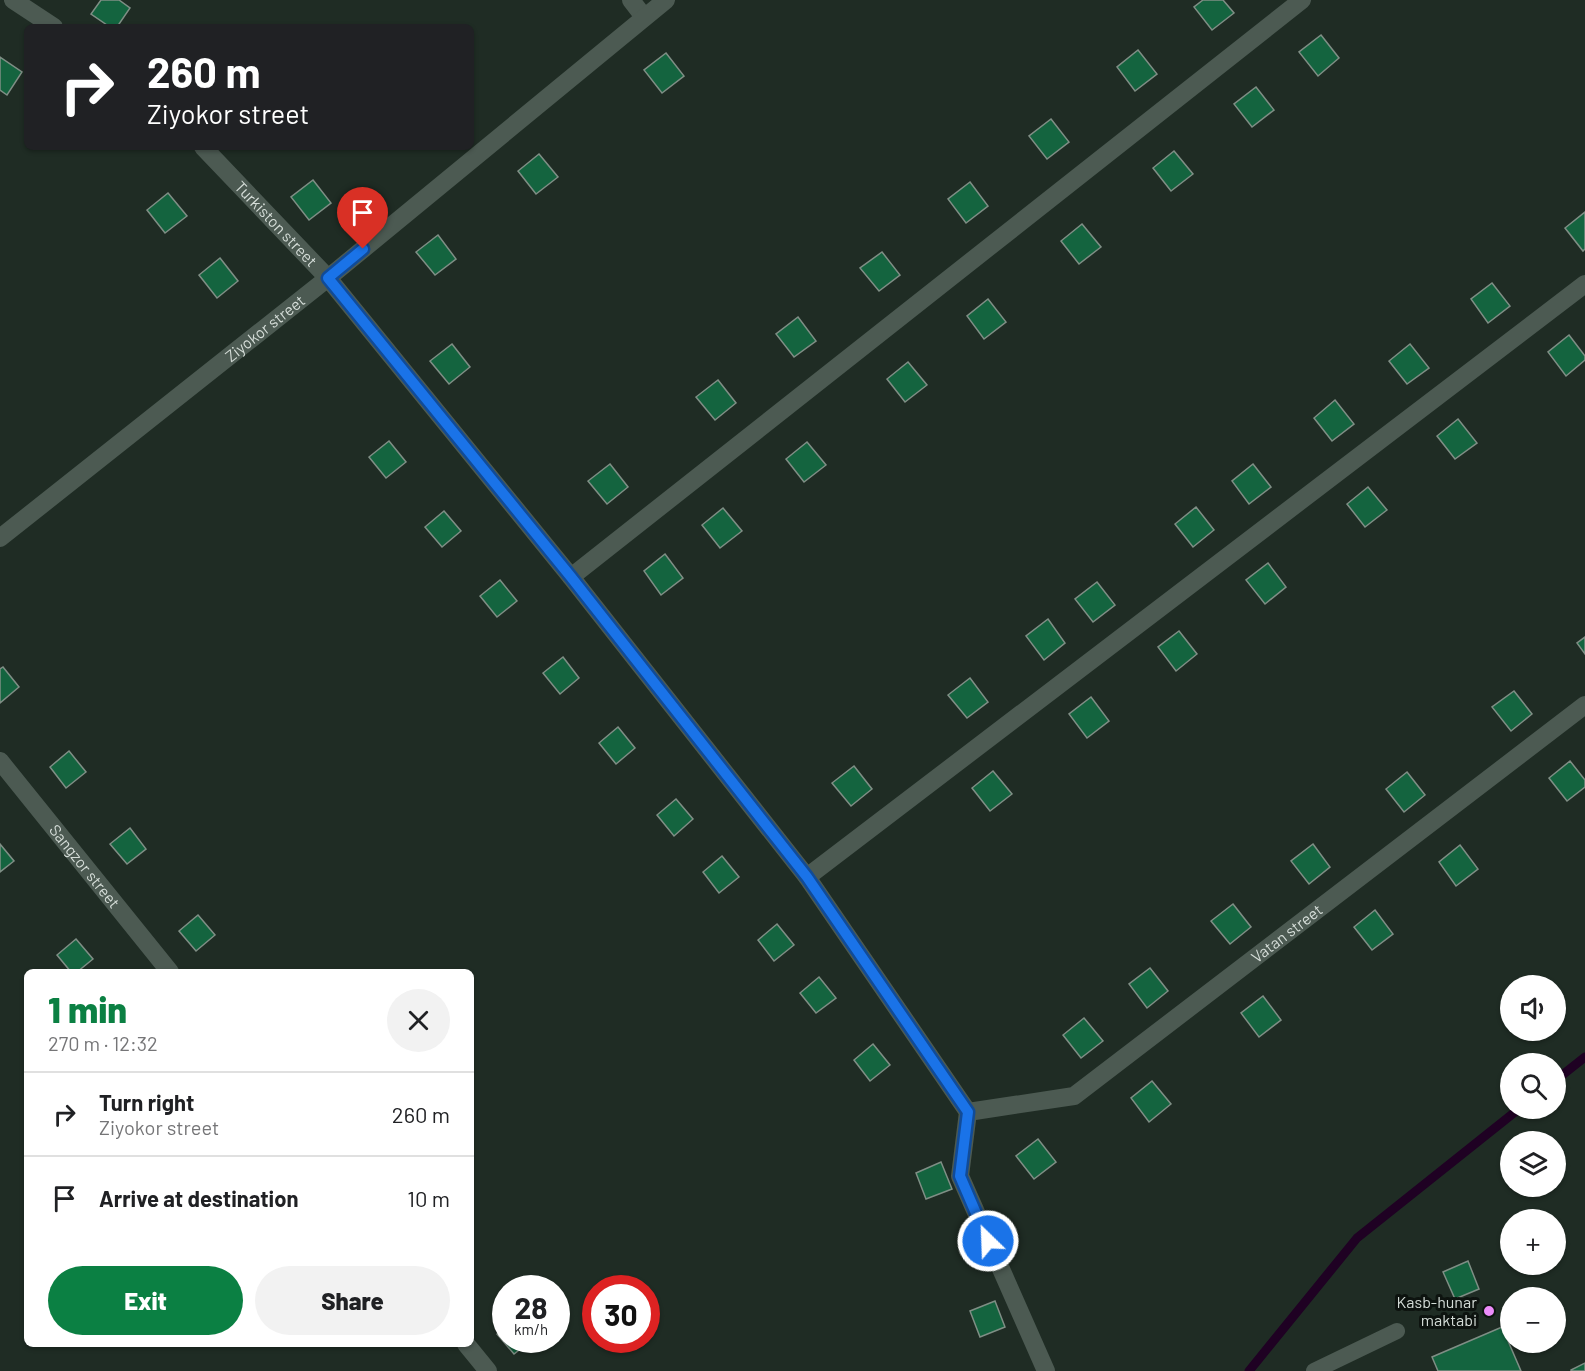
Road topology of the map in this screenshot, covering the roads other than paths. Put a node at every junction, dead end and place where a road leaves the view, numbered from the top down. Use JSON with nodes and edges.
{"nodes":[{"id":1,"x":13,"y":0,"type":"edge"},
{"id":2,"x":631,"y":0,"type":"edge"},
{"id":3,"x":666,"y":0,"type":"edge"},
{"id":4,"x":1302,"y":0,"type":"edge"},
{"id":5,"x":644,"y":17,"type":"junction"},
{"id":6,"x":49,"y":24,"type":"edge"},
{"id":7,"x":206,"y":150,"type":"edge"},
{"id":8,"x":328,"y":278,"type":"junction"},
{"id":9,"x":1585,"y":284,"type":"edge"},
{"id":10,"x":0,"y":538,"type":"edge"},
{"id":11,"x":571,"y":577,"type":"junction"},
{"id":12,"x":1585,"y":705,"type":"edge"},
{"id":13,"x":0,"y":760,"type":"edge"},
{"id":14,"x":807,"y":877,"type":"junction"},
{"id":15,"x":168,"y":969,"type":"edge"},
{"id":16,"x":968,"y":1112,"type":"junction"},
{"id":17,"x":1397,"y":1331,"type":"dead end"},
{"id":18,"x":468,"y":1347,"type":"edge"},
{"id":19,"x":488,"y":1371,"type":"edge"},
{"id":20,"x":1046,"y":1371,"type":"edge"},
{"id":21,"x":1314,"y":1371,"type":"edge"}],
"edges":[{"from":1,"to":6,"type":"street"},
{"from":2,"to":5,"type":"street"},
{"from":3,"to":5,"type":"street","name":"Ziyokor street"},
{"from":4,"to":11,"type":"street"},
{"from":5,"to":8,"type":"street","name":"Ziyokor street"},
{"from":7,"to":8,"type":"street","name":"Turkiston street"},
{"from":8,"to":10,"type":"street","name":"Ziyokor street"},
{"from":8,"to":11,"type":"street","name":"Turkiston street"},
{"from":9,"to":14,"type":"street"},
{"from":11,"to":14,"type":"street","name":"Turkiston street"},
{"from":12,"to":16,"type":"street","name":"Vatan street"},
{"from":13,"to":15,"type":"street","name":"Sangzor street"},
{"from":14,"to":16,"type":"street","name":"Turkiston street"},
{"from":16,"to":20,"type":"street"},
{"from":17,"to":21,"type":"lane"},
{"from":18,"to":19,"type":"street"}]}
